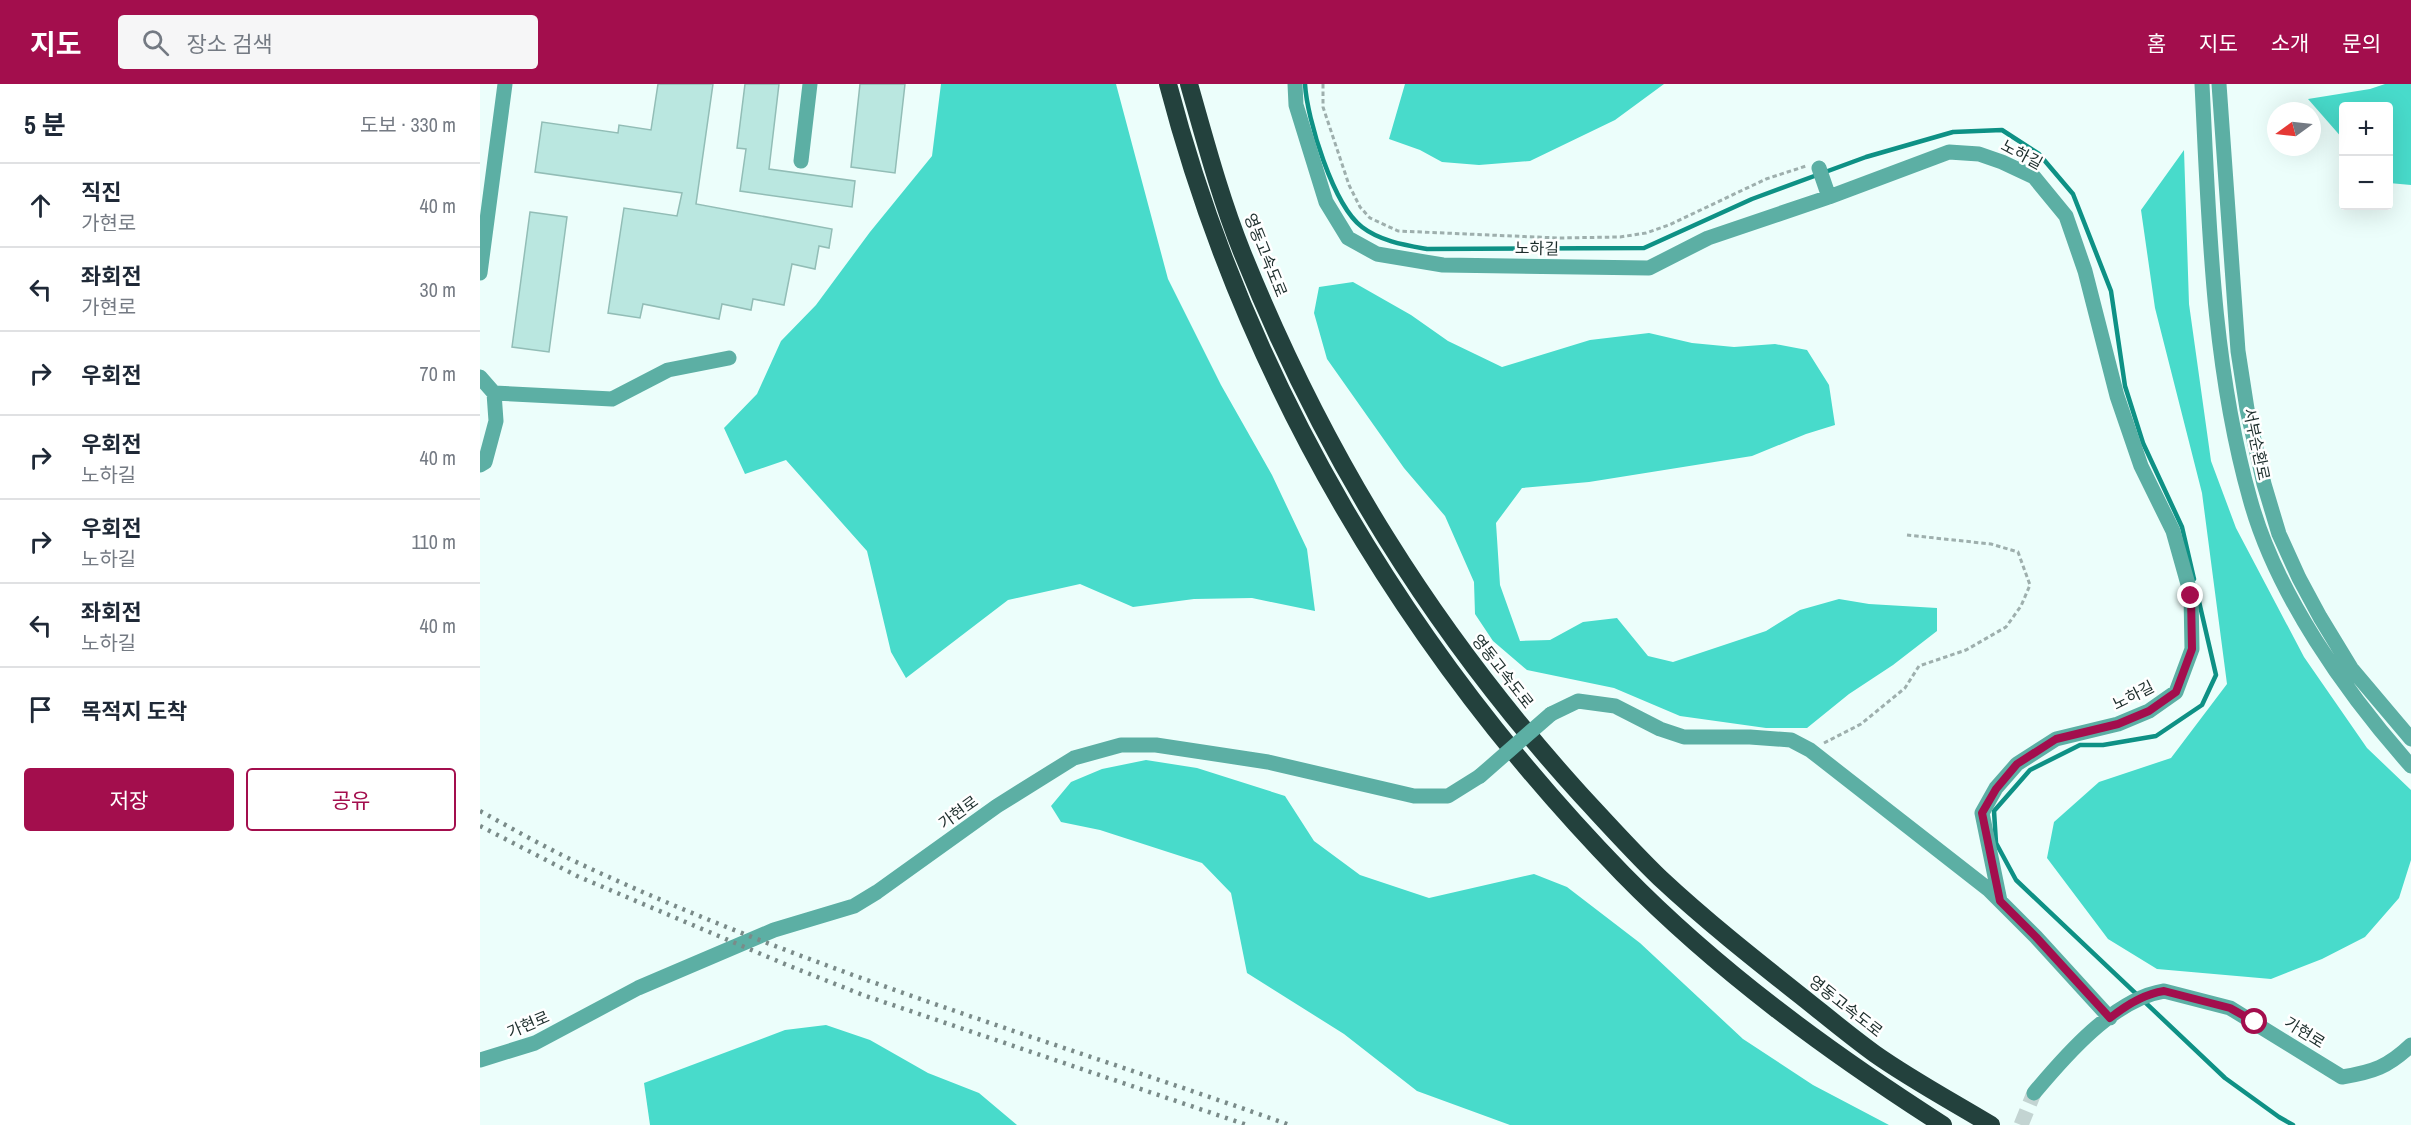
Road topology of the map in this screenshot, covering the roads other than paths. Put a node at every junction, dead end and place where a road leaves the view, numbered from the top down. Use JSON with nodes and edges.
{"nodes":[{"id":1,"x":506,"y":84,"type":"edge"},
{"id":2,"x":810,"y":84,"type":"edge"},
{"id":3,"x":1168,"y":84,"type":"edge"},
{"id":4,"x":1188,"y":84,"type":"edge"},
{"id":5,"x":1295,"y":84,"type":"edge"},
{"id":6,"x":2202,"y":84,"type":"edge"},
{"id":7,"x":2219,"y":84,"type":"edge"},
{"id":8,"x":801,"y":161,"type":"dead end"},
{"id":9,"x":1813,"y":167,"type":"road end"},
{"id":10,"x":1826,"y":190,"type":"junction"},
{"id":11,"x":480,"y":273,"type":"edge"},
{"id":12,"x":729,"y":358,"type":"dead end"},
{"id":13,"x":480,"y":376,"type":"edge"},
{"id":14,"x":494,"y":393,"type":"junction"},
{"id":15,"x":480,"y":465,"type":"edge"},
{"id":16,"x":2411,"y":739,"type":"edge"},
{"id":17,"x":2411,"y":766,"type":"edge"},
{"id":18,"x":2000,"y":901,"type":"junction"},
{"id":19,"x":2116,"y":1013,"type":"junction"},
{"id":20,"x":2411,"y":1045,"type":"edge"},
{"id":21,"x":480,"y":1060,"type":"edge"},
{"id":22,"x":2034,"y":1093,"type":"tunnel mouth"},
{"id":23,"x":1943,"y":1125,"type":"edge"},
{"id":24,"x":1991,"y":1125,"type":"edge"}],
"edges":[{"from":1,"to":11,"type":"street"},
{"from":2,"to":8,"type":"street"},
{"from":3,"to":23,"type":"highway"},
{"from":4,"to":24,"type":"highway","name":"영동고속도로"},
{"from":5,"to":10,"type":"street","name":"노하길"},
{"from":6,"to":17,"type":"street","name":"서부순환로"},
{"from":7,"to":16,"type":"street","name":"서부순환로"},
{"from":9,"to":10,"type":"street"},
{"from":10,"to":18,"type":"street","name":"노하길"},
{"from":12,"to":14,"type":"street"},
{"from":13,"to":14,"type":"street"},
{"from":14,"to":15,"type":"street"},
{"from":18,"to":19,"type":"street","name":"가현로"},
{"from":18,"to":21,"type":"street","name":"가현로","bridge":true},
{"from":19,"to":20,"type":"street","name":"가현로"},
{"from":19,"to":22,"type":"street","name":"가현로"}]}
